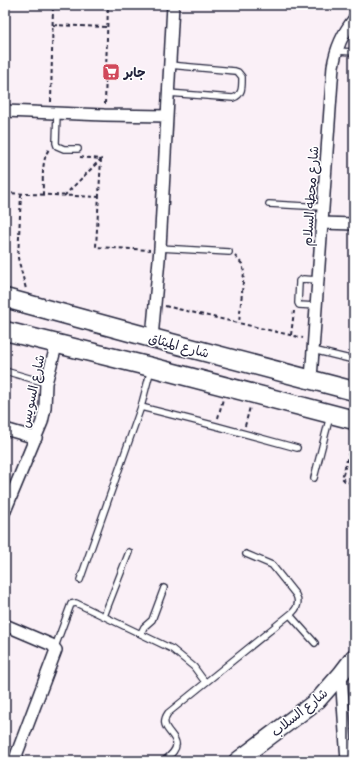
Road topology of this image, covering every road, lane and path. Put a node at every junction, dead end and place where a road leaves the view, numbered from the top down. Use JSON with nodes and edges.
{"nodes":[{"id":1,"x":53,"y":5,"type":"edge"},
{"id":2,"x":108,"y":5,"type":"edge"},
{"id":3,"x":173,"y":5,"type":"edge"},
{"id":4,"x":354,"y":20,"type":"edge"},
{"id":5,"x":53,"y":25,"type":"junction"},
{"id":6,"x":108,"y":27,"type":"junction"},
{"id":7,"x":335,"y":51,"type":"junction"},
{"id":8,"x":354,"y":52,"type":"edge"},
{"id":9,"x":170,"y":65,"type":"junction"},
{"id":10,"x":168,"y":93,"type":"junction"},
{"id":11,"x":5,"y":111,"type":"edge"},
{"id":12,"x":54,"y":113,"type":"junction"},
{"id":13,"x":104,"y":115,"type":"junction"},
{"id":14,"x":167,"y":116,"type":"junction"},
{"id":15,"x":56,"y":143,"type":"junction"},
{"id":16,"x":64,"y":149,"type":"junction"},
{"id":17,"x":78,"y":149,"type":"dead end"},
{"id":18,"x":101,"y":159,"type":"junction"},
{"id":19,"x":5,"y":193,"type":"edge"},
{"id":20,"x":21,"y":194,"type":"junction"},
{"id":21,"x":43,"y":195,"type":"junction"},
{"id":22,"x":64,"y":196,"type":"junction"},
{"id":23,"x":99,"y":197,"type":"junction"},
{"id":24,"x":269,"y":204,"type":"dead end"},
{"id":25,"x":323,"y":208,"type":"junction"},
{"id":26,"x":322,"y":223,"type":"junction"},
{"id":27,"x":354,"y":224,"type":"edge"},
{"id":28,"x":160,"y":249,"type":"junction"},
{"id":29,"x":229,"y":252,"type":"joint"},
{"id":30,"x":318,"y":280,"type":"junction"},
{"id":31,"x":5,"y":298,"type":"edge"},
{"id":32,"x":156,"y":303,"type":"junction"},
{"id":33,"x":298,"y":303,"type":"junction"},
{"id":34,"x":30,"y":304,"type":"junction"},
{"id":35,"x":316,"y":306,"type":"junction"},
{"id":36,"x":239,"y":323,"type":"junction"},
{"id":37,"x":5,"y":331,"type":"edge"},
{"id":38,"x":290,"y":336,"type":"junction"},
{"id":39,"x":152,"y":338,"type":"junction"},
{"id":40,"x":57,"y":344,"type":"junction"},
{"id":41,"x":314,"y":346,"type":"junction"},
{"id":42,"x":354,"y":360,"type":"edge"},
{"id":43,"x":151,"y":367,"type":"junction"},
{"id":44,"x":5,"y":371,"type":"edge"},
{"id":45,"x":311,"y":380,"type":"junction"},
{"id":46,"x":46,"y":383,"type":"junction"},
{"id":47,"x":227,"y":387,"type":"junction"},
{"id":48,"x":354,"y":391,"type":"edge"},
{"id":49,"x":253,"y":394,"type":"junction"},
{"id":50,"x":141,"y":407,"type":"junction"},
{"id":51,"x":331,"y":414,"type":"junction"},
{"id":52,"x":354,"y":420,"type":"edge"},
{"id":53,"x":216,"y":426,"type":"junction"},
{"id":54,"x":5,"y":429,"type":"edge"},
{"id":55,"x":243,"y":433,"type":"junction"},
{"id":56,"x":36,"y":438,"type":"junction"},
{"id":57,"x":354,"y":447,"type":"edge"},
{"id":58,"x":297,"y":448,"type":"dead end"},
{"id":59,"x":314,"y":478,"type":"dead end"},
{"id":60,"x":354,"y":484,"type":"edge"},
{"id":61,"x":5,"y":511,"type":"edge"},
{"id":62,"x":129,"y":552,"type":"dead end"},
{"id":63,"x":246,"y":554,"type":"dead end"},
{"id":64,"x":80,"y":580,"type":"dead end"},
{"id":65,"x":164,"y":588,"type":"dead end"},
{"id":66,"x":290,"y":615,"type":"junction"},
{"id":67,"x":104,"y":616,"type":"junction"},
{"id":68,"x":5,"y":625,"type":"edge"},
{"id":69,"x":141,"y":634,"type":"junction"},
{"id":70,"x":315,"y":643,"type":"dead end"},
{"id":71,"x":55,"y":647,"type":"junction"},
{"id":72,"x":354,"y":657,"type":"edge"},
{"id":73,"x":341,"y":674,"type":"junction"},
{"id":74,"x":205,"y":682,"type":"junction"},
{"id":75,"x":14,"y":761,"type":"edge"},
{"id":76,"x":164,"y":761,"type":"edge"},
{"id":77,"x":237,"y":761,"type":"edge"},
{"id":78,"x":347,"y":761,"type":"edge"}],
"edges":[{"from":1,"to":5,"type":"path"},
{"from":2,"to":6,"type":"path"},
{"from":3,"to":9,"type":"street"},
{"from":4,"to":7,"type":"street","name":"شارع محطه السلام"},
{"from":5,"to":6,"type":"path"},
{"from":5,"to":12,"type":"path"},
{"from":6,"to":13,"type":"path"},
{"from":7,"to":8,"type":"lane"},
{"from":7,"to":25,"type":"street","name":"شارع محطه السلام"},
{"from":9,"to":10,"type":"street"},
{"from":9,"to":10,"type":"lane"},
{"from":10,"to":14,"type":"street"},
{"from":11,"to":12,"type":"street"},
{"from":12,"to":13,"type":"street"},
{"from":12,"to":15,"type":"lane"},
{"from":13,"to":14,"type":"street"},
{"from":14,"to":28,"type":"street"},
{"from":15,"to":16,"type":"lane"},
{"from":15,"to":21,"type":"path"},
{"from":16,"to":17,"type":"lane"},
{"from":16,"to":18,"type":"path"},
{"from":18,"to":22,"type":"path"},
{"from":18,"to":23,"type":"path"},
{"from":19,"to":20,"type":"path"},
{"from":20,"to":21,"type":"path"},
{"from":20,"to":34,"type":"path"},
{"from":21,"to":22,"type":"path"},
{"from":22,"to":23,"type":"path"},
{"from":23,"to":28,"type":"path"},
{"from":24,"to":25,"type":"lane"},
{"from":25,"to":26,"type":"street","name":"شارع محطه السلام"},
{"from":26,"to":27,"type":"street"},
{"from":26,"to":30,"type":"street","name":"شارع محطه السلام"},
{"from":28,"to":29,"type":"lane"},
{"from":28,"to":32,"type":"street"},
{"from":29,"to":36,"type":"path"},
{"from":30,"to":33,"type":"lane"},
{"from":30,"to":35,"type":"street","name":"شارع محطه السلام"},
{"from":31,"to":34,"type":"main road","name":"شارع الميثاق"},
{"from":32,"to":36,"type":"path"},
{"from":32,"to":39,"type":"street"},
{"from":33,"to":35,"type":"lane"},
{"from":33,"to":38,"type":"path"},
{"from":34,"to":39,"type":"main road","name":"شارع الميثاق"},
{"from":35,"to":41,"type":"street","name":"شارع محطه السلام"},
{"from":36,"to":38,"type":"path"},
{"from":37,"to":40,"type":"main road"},
{"from":38,"to":41,"type":"path"},
{"from":39,"to":45,"type":"main road","name":"شارع الميثاق"},
{"from":40,"to":43,"type":"main road"},
{"from":40,"to":46,"type":"street","name":"شارع السويس"},
{"from":41,"to":42,"type":"lane"},
{"from":41,"to":45,"type":"street","name":"شارع محطه السلام"},
{"from":43,"to":47,"type":"main road"},
{"from":43,"to":50,"type":"lane"},
{"from":44,"to":46,"type":"lane"},
{"from":45,"to":48,"type":"main road","name":"شارع الميثاق"},
{"from":46,"to":56,"type":"street","name":"شارع السويس"},
{"from":47,"to":49,"type":"main road"},
{"from":47,"to":53,"type":"path"},
{"from":49,"to":51,"type":"main road"},
{"from":49,"to":55,"type":"path"},
{"from":50,"to":53,"type":"lane"},
{"from":50,"to":64,"type":"lane"},
{"from":51,"to":52,"type":"main road"},
{"from":51,"to":59,"type":"lane"},
{"from":53,"to":55,"type":"lane"},
{"from":54,"to":56,"type":"street"},
{"from":55,"to":58,"type":"lane"},
{"from":56,"to":61,"type":"street","name":"شارع السويس"},
{"from":57,"to":60,"type":"path"},
{"from":62,"to":67,"type":"lane"},
{"from":63,"to":66,"type":"lane"},
{"from":65,"to":69,"type":"lane"},
{"from":66,"to":70,"type":"lane"},
{"from":66,"to":74,"type":"lane"},
{"from":67,"to":69,"type":"lane"},
{"from":67,"to":71,"type":"lane"},
{"from":68,"to":71,"type":"street"},
{"from":69,"to":74,"type":"lane"},
{"from":71,"to":75,"type":"street"},
{"from":72,"to":73,"type":"street","name":"شارع السلاب"},
{"from":73,"to":77,"type":"street","name":"شارع السلاب"},
{"from":73,"to":78,"type":"street"},
{"from":74,"to":76,"type":"lane"}]}
